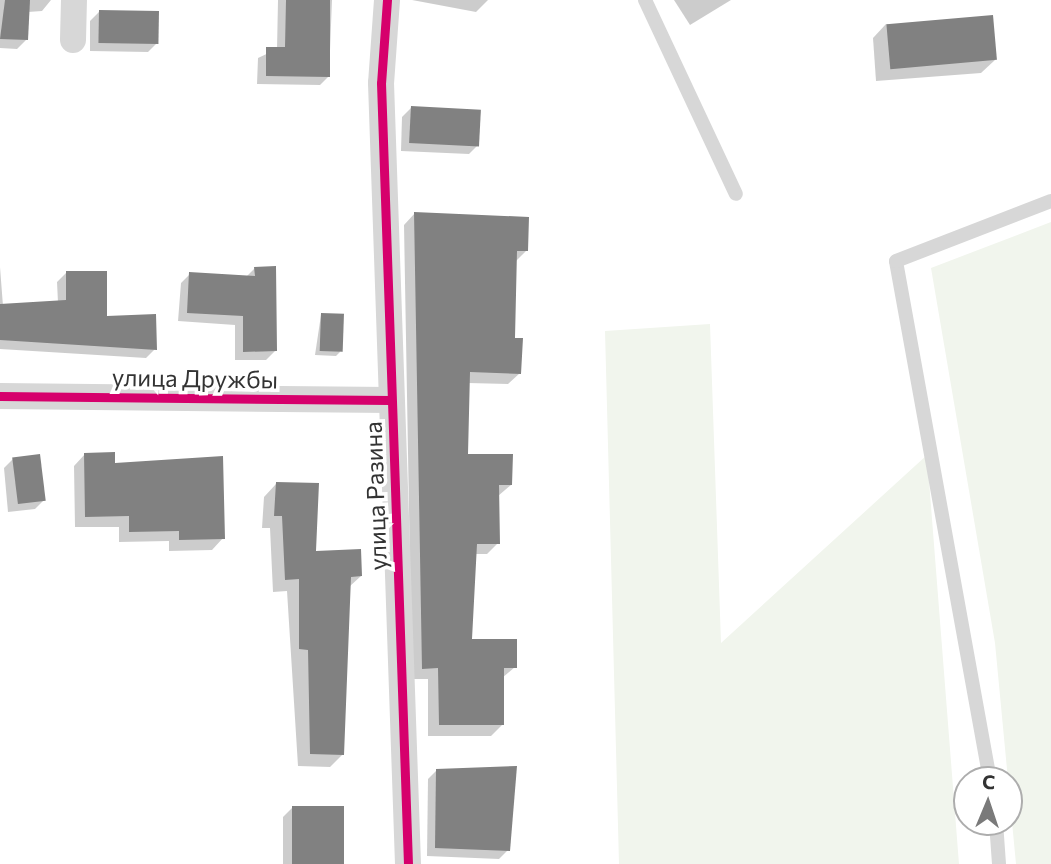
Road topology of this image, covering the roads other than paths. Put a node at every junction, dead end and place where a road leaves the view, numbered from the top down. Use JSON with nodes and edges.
{"nodes":[{"id":1,"x":74,"y":0,"type":"edge"},
{"id":2,"x":387,"y":0,"type":"edge"},
{"id":3,"x":645,"y":0,"type":"edge"},
{"id":4,"x":73,"y":40,"type":"dead end"},
{"id":5,"x":736,"y":194,"type":"dead end"},
{"id":6,"x":1051,"y":201,"type":"edge"},
{"id":7,"x":0,"y":396,"type":"edge"},
{"id":8,"x":390,"y":400,"type":"junction"},
{"id":9,"x":987,"y":766,"type":"edge"},
{"id":10,"x":997,"y":836,"type":"edge"},
{"id":11,"x":408,"y":864,"type":"edge"},
{"id":12,"x":999,"y":864,"type":"edge"}],
"edges":[{"from":1,"to":4,"type":"street"},
{"from":2,"to":8,"type":"street","name":"улица Разина"},
{"from":3,"to":5,"type":"lane"},
{"from":6,"to":9,"type":"lane"},
{"from":7,"to":8,"type":"street","name":"улица Дружбы"},
{"from":8,"to":11,"type":"street","name":"улица Разина"},
{"from":10,"to":12,"type":"lane"}]}
